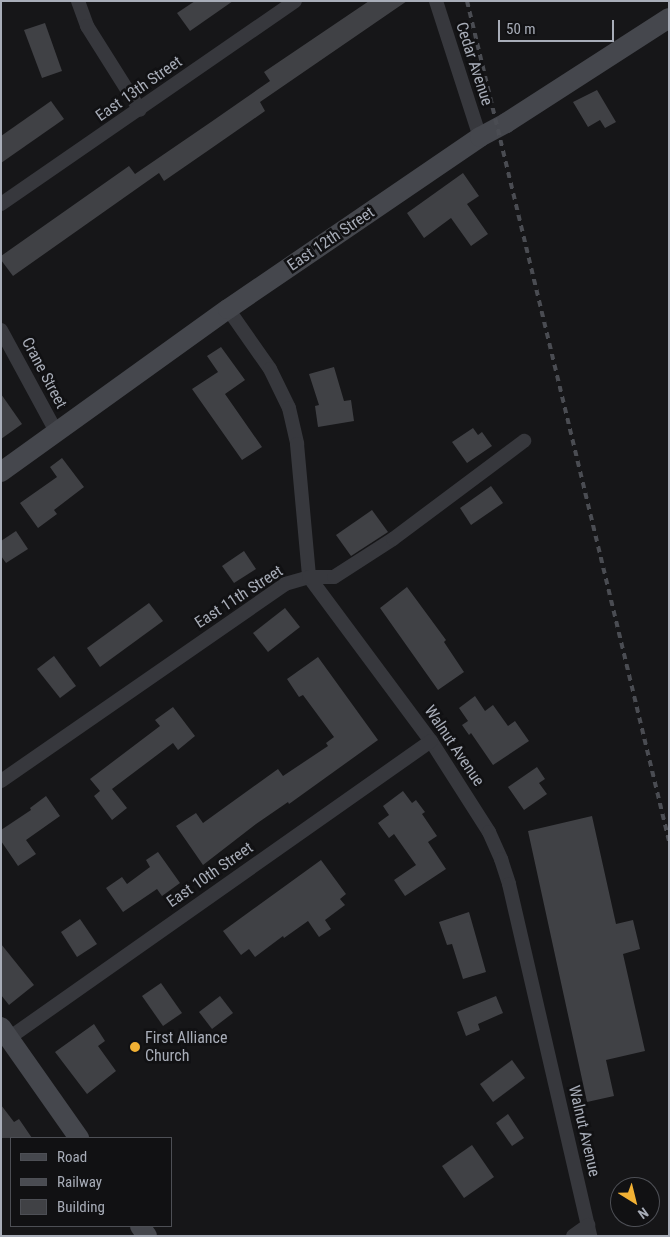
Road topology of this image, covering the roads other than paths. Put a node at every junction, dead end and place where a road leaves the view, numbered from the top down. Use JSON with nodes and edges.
{"nodes":[{"id":1,"x":78,"y":1,"type":"edge"},
{"id":2,"x":295,"y":1,"type":"edge"},
{"id":3,"x":436,"y":1,"type":"edge"},
{"id":4,"x":669,"y":18,"type":"edge"},
{"id":5,"x":140,"y":110,"type":"junction"},
{"id":6,"x":480,"y":137,"type":"junction"},
{"id":7,"x":1,"y":204,"type":"edge"},
{"id":8,"x":228,"y":309,"type":"junction"},
{"id":9,"x":1,"y":330,"type":"edge"},
{"id":10,"x":57,"y":433,"type":"junction"},
{"id":11,"x":524,"y":440,"type":"dead end"},
{"id":12,"x":1,"y":472,"type":"edge"},
{"id":13,"x":309,"y":577,"type":"junction"},
{"id":14,"x":431,"y":741,"type":"junction"},
{"id":15,"x":1,"y":781,"type":"edge"},
{"id":16,"x":5,"y":1032,"type":"edge"},
{"id":17,"x":78,"y":1137,"type":"edge"},
{"id":18,"x":589,"y":1230,"type":"edge"},
{"id":19,"x":573,"y":1236,"type":"edge"}],
"edges":[{"from":1,"to":5,"type":"street"},
{"from":2,"to":5,"type":"street","name":"East 13th Street"},
{"from":3,"to":6,"type":"street","name":"Cedar Avenue"},
{"from":4,"to":6,"type":"main road","name":"East 12th Street"},
{"from":5,"to":7,"type":"street","name":"East 13th Street"},
{"from":6,"to":8,"type":"main road","name":"East 12th Street"},
{"from":8,"to":10,"type":"main road","name":"East 12th Street"},
{"from":8,"to":13,"type":"street"},
{"from":9,"to":10,"type":"street","name":"Crane Street"},
{"from":10,"to":12,"type":"main road","name":"East 12th Street"},
{"from":11,"to":13,"type":"street","name":"East 11th Street"},
{"from":13,"to":14,"type":"street","name":"Walnut Avenue"},
{"from":13,"to":15,"type":"street","name":"East 11th Street"},
{"from":14,"to":16,"type":"street","name":"East 10th Street"},
{"from":14,"to":18,"type":"street","name":"Walnut Avenue"},
{"from":16,"to":17,"type":"main road"},
{"from":18,"to":19,"type":"street"}]}
